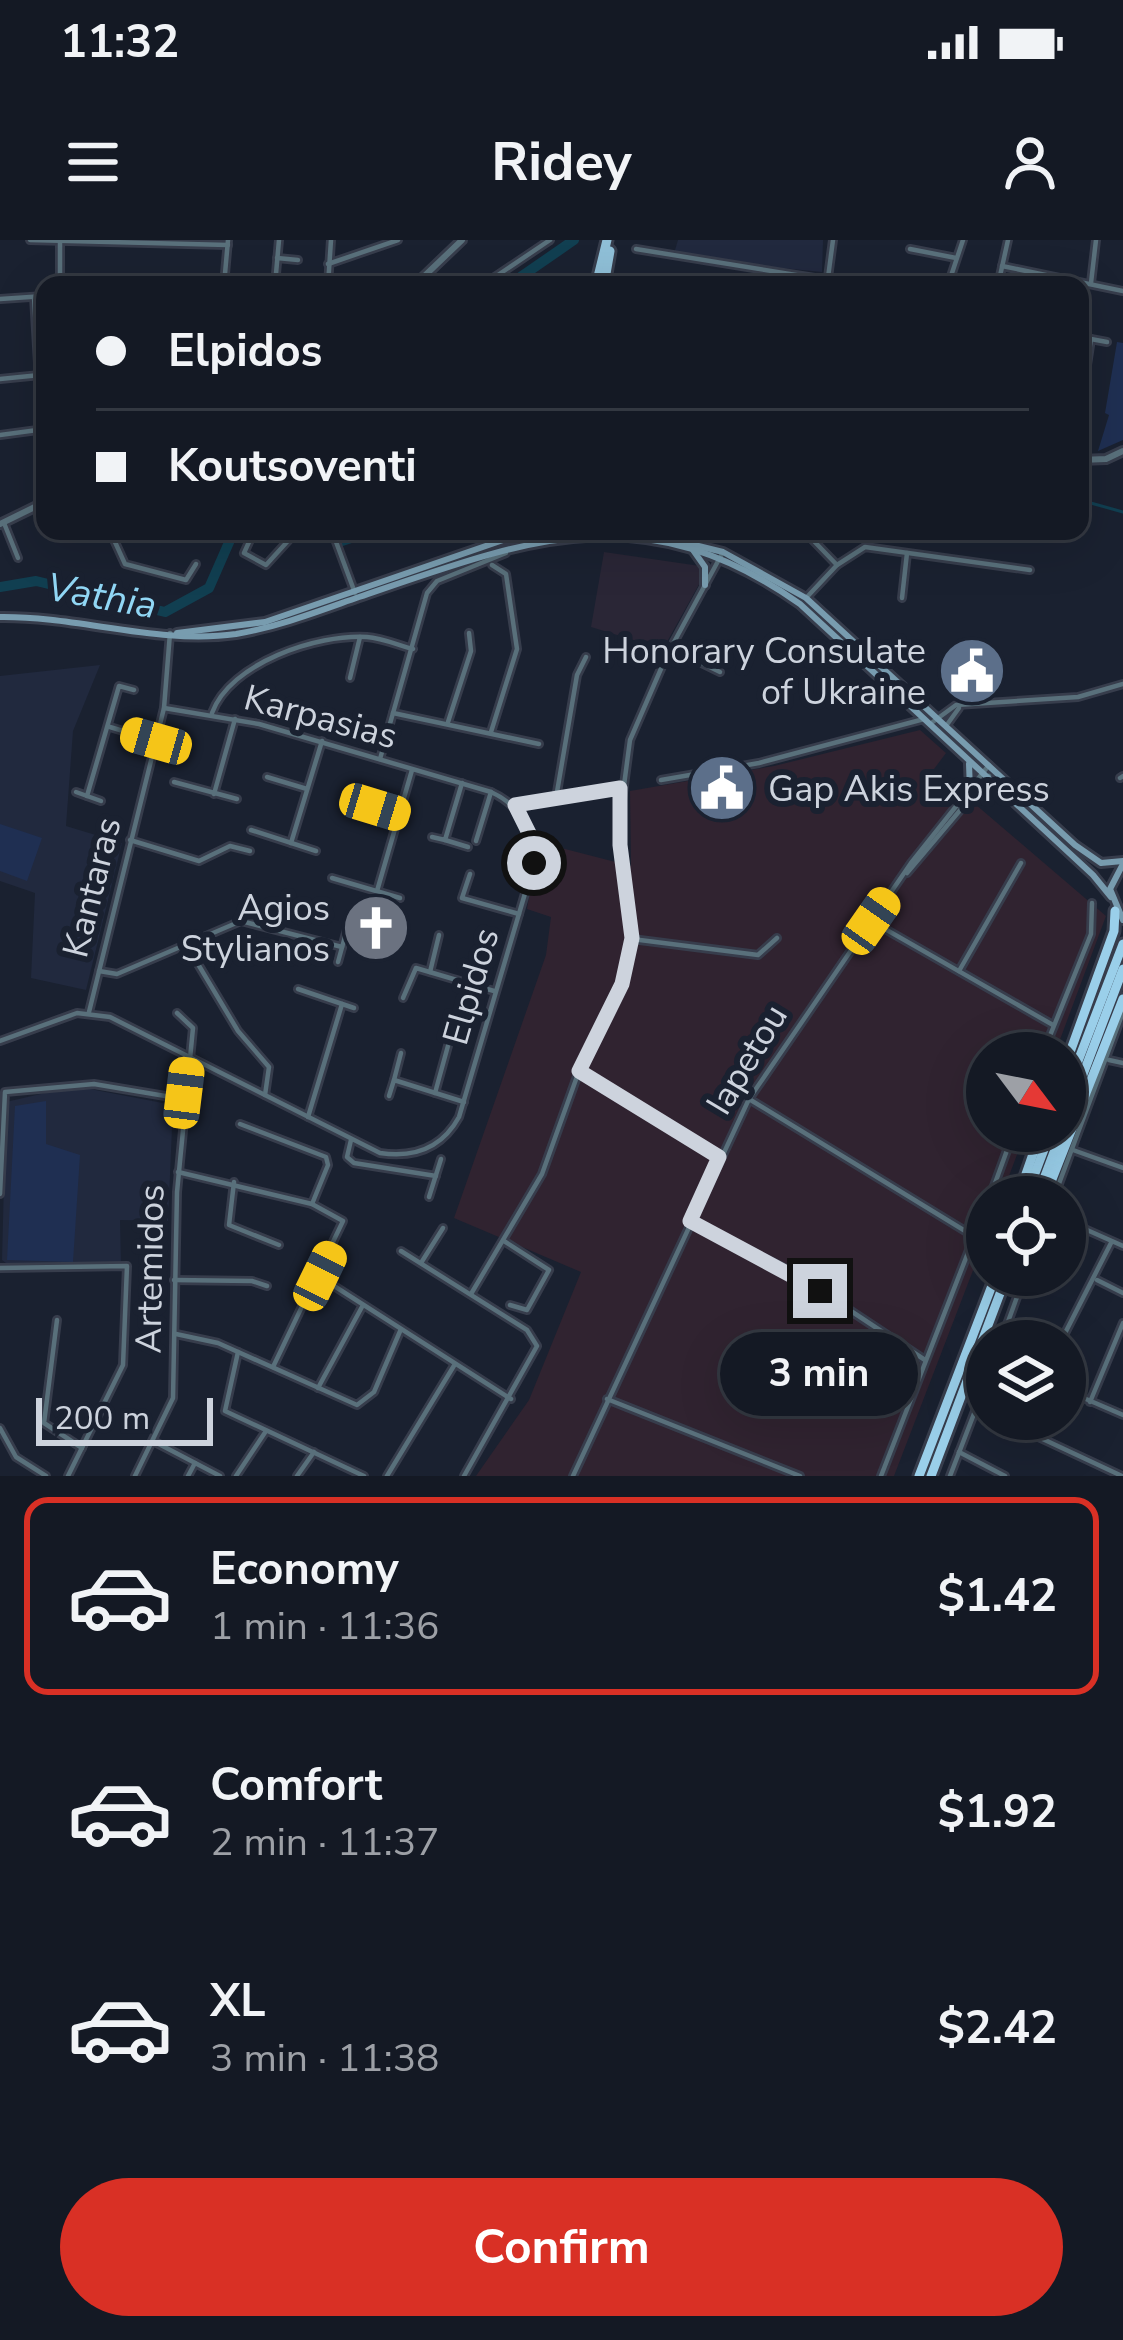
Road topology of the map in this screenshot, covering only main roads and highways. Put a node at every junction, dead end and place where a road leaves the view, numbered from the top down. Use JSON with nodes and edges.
{"nodes":[{"id":1,"x":610,"y":240,"type":"edge"},
{"id":2,"x":602,"y":276,"type":"edge"},
{"id":3,"x":505,"y":540,"type":"edge"},
{"id":4,"x":549,"y":540,"type":"edge"},
{"id":5,"x":658,"y":540,"type":"edge"},
{"id":6,"x":669,"y":540,"type":"edge"},
{"id":7,"x":693,"y":549,"type":"junction"},
{"id":8,"x":722,"y":555,"type":"junction"},
{"id":9,"x":705,"y":585,"type":"road end"},
{"id":10,"x":356,"y":595,"type":"junction"},
{"id":11,"x":803,"y":601,"type":"junction"},
{"id":12,"x":0,"y":617,"type":"edge"},
{"id":13,"x":967,"y":758,"type":"junction"},
{"id":14,"x":1010,"y":797,"type":"junction"},
{"id":15,"x":1123,"y":863,"type":"edge"},
{"id":16,"x":1111,"y":897,"type":"junction"},
{"id":17,"x":1119,"y":916,"type":"edge"},
{"id":18,"x":1123,"y":944,"type":"edge"},
{"id":19,"x":1123,"y":969,"type":"edge"},
{"id":20,"x":1123,"y":999,"type":"edge"},
{"id":21,"x":1077,"y":1032,"type":"edge"},
{"id":22,"x":1086,"y":1040,"type":"edge"},
{"id":23,"x":1086,"y":1067,"type":"edge"},
{"id":24,"x":1054,"y":1176,"type":"edge"},
{"id":25,"x":986,"y":1296,"type":"edge"},
{"id":26,"x":999,"y":1296,"type":"edge"},
{"id":27,"x":923,"y":1474,"type":"edge"}],
"edges":[{"from":1,"to":2,"type":"main road"},
{"from":3,"to":10,"type":"main road"},
{"from":4,"to":10,"type":"main road"},
{"from":5,"to":7,"type":"main road"},
{"from":6,"to":8,"type":"main road"},
{"from":7,"to":8,"type":"main road"},
{"from":7,"to":9,"type":"main road"},
{"from":8,"to":11,"type":"main road"},
{"from":10,"to":12,"type":"main road"},
{"from":11,"to":13,"type":"main road"},
{"from":11,"to":15,"type":"main road"},
{"from":13,"to":14,"type":"main road"},
{"from":13,"to":14,"type":"main road"},
{"from":14,"to":16,"type":"main road"},
{"from":15,"to":16,"type":"main road"},
{"from":16,"to":17,"type":"main road"},
{"from":17,"to":21,"type":"highway"},
{"from":18,"to":22,"type":"highway"},
{"from":19,"to":23,"type":"highway"},
{"from":20,"to":24,"type":"highway"},
{"from":25,"to":27,"type":"highway"},
{"from":26,"to":27,"type":"highway"}]}
